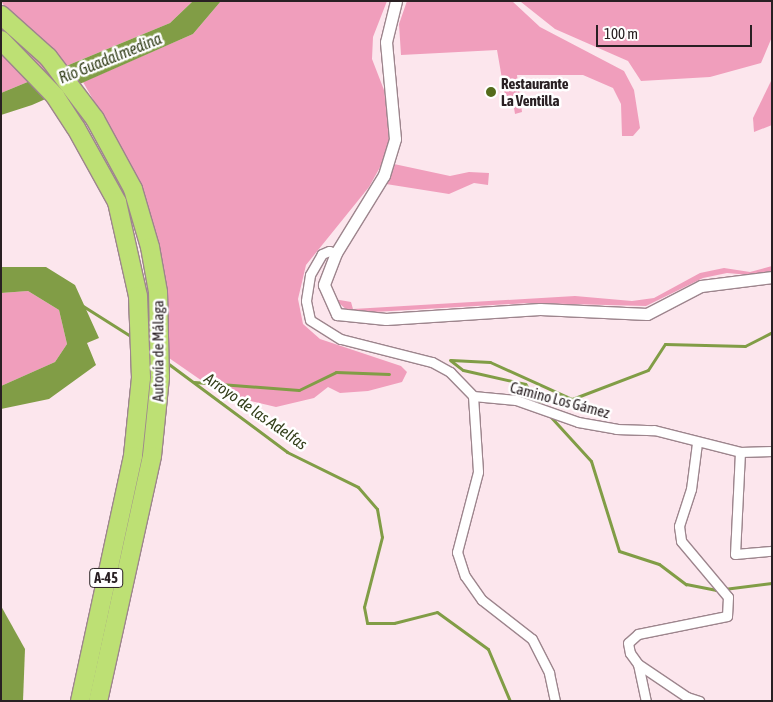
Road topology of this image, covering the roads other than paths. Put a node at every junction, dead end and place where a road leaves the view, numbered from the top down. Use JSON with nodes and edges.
{"nodes":[{"id":1,"x":396,"y":1,"type":"edge"},
{"id":2,"x":2,"y":16,"type":"edge"},
{"id":3,"x":1,"y":40,"type":"edge"},
{"id":4,"x":336,"y":253,"type":"junction"},
{"id":5,"x":772,"y":277,"type":"edge"},
{"id":6,"x":473,"y":396,"type":"junction"},
{"id":7,"x":697,"y":443,"type":"junction"},
{"id":8,"x":772,"y":451,"type":"edge"},
{"id":9,"x":740,"y":452,"type":"junction"},
{"id":10,"x":771,"y":551,"type":"edge"},
{"id":11,"x":638,"y":664,"type":"junction"},
{"id":12,"x":80,"y":701,"type":"edge"},
{"id":13,"x":98,"y":701,"type":"edge"},
{"id":14,"x":555,"y":701,"type":"edge"},
{"id":15,"x":646,"y":701,"type":"edge"},
{"id":16,"x":699,"y":701,"type":"edge"}],
"edges":[{"from":1,"to":4,"type":"street"},
{"from":2,"to":13,"type":"highway","name":"Autovía de Málaga","number":"A-45"},
{"from":3,"to":12,"type":"highway","name":"Autovía de Málaga","number":"A-45"},
{"from":4,"to":5,"type":"street"},
{"from":4,"to":6,"type":"street"},
{"from":6,"to":7,"type":"street","name":"Camino Los Gámez"},
{"from":6,"to":14,"type":"street"},
{"from":7,"to":9,"type":"street","name":"Camino Los Gámez"},
{"from":7,"to":11,"type":"street"},
{"from":8,"to":9,"type":"street","name":"Camino Los Gámez"},
{"from":9,"to":10,"type":"street"},
{"from":11,"to":15,"type":"street"},
{"from":11,"to":16,"type":"street"}]}
